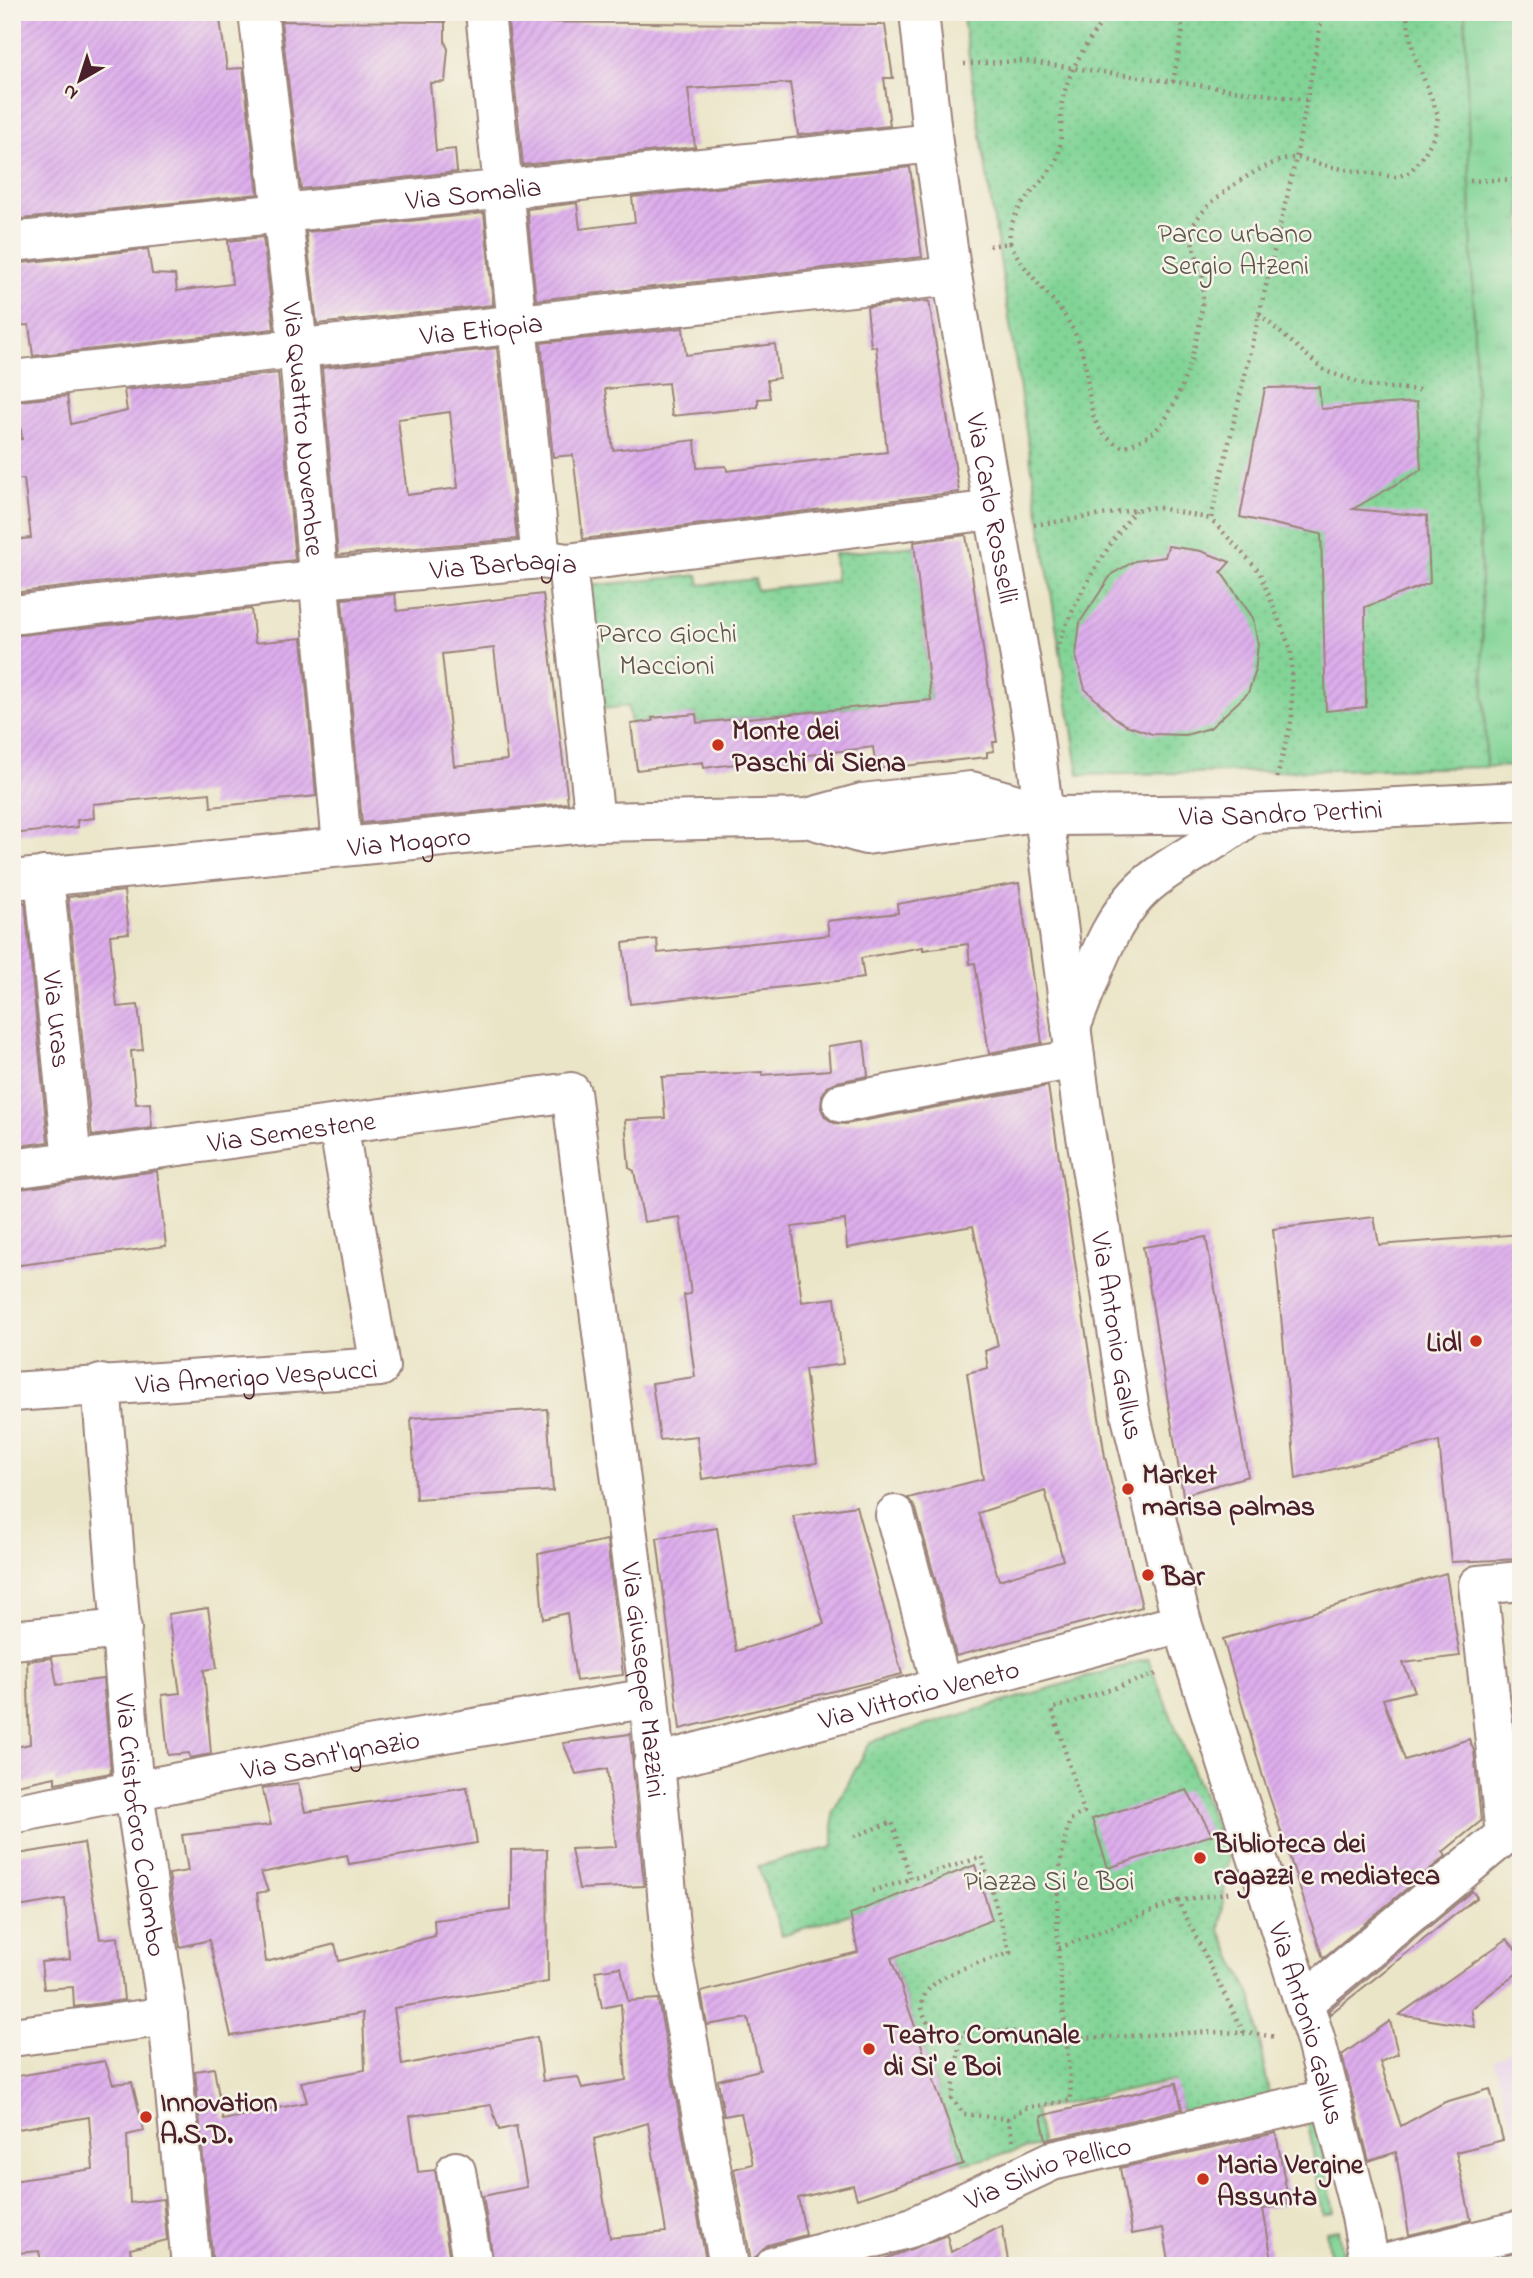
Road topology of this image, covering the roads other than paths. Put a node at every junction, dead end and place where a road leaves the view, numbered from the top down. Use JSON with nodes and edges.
{"nodes":[{"id":1,"x":258,"y":12,"type":"edge"},
{"id":2,"x":485,"y":12,"type":"edge"},
{"id":3,"x":919,"y":12,"type":"edge"},
{"id":4,"x":933,"y":143,"type":"junction"},
{"id":5,"x":502,"y":188,"type":"junction"},
{"id":6,"x":282,"y":213,"type":"junction"},
{"id":7,"x":12,"y":242,"type":"edge"},
{"id":8,"x":952,"y":276,"type":"junction"},
{"id":9,"x":516,"y":324,"type":"junction"},
{"id":10,"x":298,"y":346,"type":"junction"},
{"id":11,"x":12,"y":380,"type":"edge"},
{"id":12,"x":993,"y":510,"type":"junction"},
{"id":13,"x":554,"y":561,"type":"junction"},
{"id":14,"x":321,"y":579,"type":"junction"},
{"id":15,"x":12,"y":615,"type":"edge"},
{"id":16,"x":1521,"y":801,"type":"edge"},
{"id":17,"x":1041,"y":811,"type":"junction"},
{"id":18,"x":1251,"y":814,"type":"junction"},
{"id":19,"x":595,"y":822,"type":"junction"},
{"id":20,"x":342,"y":846,"type":"junction"},
{"id":21,"x":28,"y":878,"type":"edge"},
{"id":22,"x":1071,"y":1031,"type":"junction"},
{"id":23,"x":571,"y":1092,"type":"joint"},
{"id":24,"x":842,"y":1103,"type":"dead end"},
{"id":25,"x":338,"y":1124,"type":"junction"},
{"id":26,"x":72,"y":1161,"type":"junction"},
{"id":27,"x":12,"y":1169,"type":"edge"},
{"id":28,"x":101,"y":1384,"type":"junction"},
{"id":29,"x":12,"y":1392,"type":"edge"},
{"id":30,"x":895,"y":1515,"type":"dead end"},
{"id":31,"x":1521,"y":1581,"type":"edge"},
{"id":32,"x":1182,"y":1623,"type":"junction"},
{"id":33,"x":122,"y":1629,"type":"junction"},
{"id":34,"x":12,"y":1640,"type":"edge"},
{"id":35,"x":942,"y":1687,"type":"junction"},
{"id":36,"x":649,"y":1698,"type":"junction"},
{"id":37,"x":653,"y":1764,"type":"junction"},
{"id":38,"x":134,"y":1792,"type":"junction"},
{"id":39,"x":12,"y":1814,"type":"edge"},
{"id":40,"x":1513,"y":1834,"type":"edge"},
{"id":41,"x":1304,"y":2002,"type":"junction"},
{"id":42,"x":167,"y":2016,"type":"junction"},
{"id":43,"x":12,"y":2037,"type":"edge"},
{"id":44,"x":1331,"y":2098,"type":"junction"},
{"id":45,"x":456,"y":2171,"type":"dead end"},
{"id":46,"x":1521,"y":2230,"type":"edge"},
{"id":47,"x":191,"y":2266,"type":"edge"},
{"id":48,"x":473,"y":2266,"type":"edge"},
{"id":49,"x":729,"y":2266,"type":"edge"},
{"id":50,"x":775,"y":2266,"type":"edge"},
{"id":51,"x":1371,"y":2266,"type":"edge"}],
"edges":[{"from":1,"to":6,"type":"street","name":"Via Quattro Novembre"},
{"from":2,"to":5,"type":"street"},
{"from":3,"to":4,"type":"street","name":"Via Carlo Rosselli"},
{"from":4,"to":5,"type":"street","name":"Via Somalia"},
{"from":4,"to":8,"type":"street","name":"Via Carlo Rosselli"},
{"from":5,"to":6,"type":"street","name":"Via Somalia"},
{"from":5,"to":9,"type":"street"},
{"from":6,"to":7,"type":"street","name":"Via Somalia"},
{"from":6,"to":10,"type":"street","name":"Via Quattro Novembre"},
{"from":8,"to":9,"type":"street","name":"Via Etiopia"},
{"from":8,"to":12,"type":"street","name":"Via Carlo Rosselli"},
{"from":9,"to":10,"type":"street","name":"Via Etiopia"},
{"from":9,"to":13,"type":"street"},
{"from":10,"to":11,"type":"street","name":"Via Etiopia"},
{"from":10,"to":14,"type":"street","name":"Via Quattro Novembre"},
{"from":12,"to":13,"type":"street","name":"Via Barbagia"},
{"from":12,"to":17,"type":"street","name":"Via Carlo Rosselli"},
{"from":13,"to":14,"type":"street","name":"Via Barbagia"},
{"from":13,"to":19,"type":"street"},
{"from":14,"to":15,"type":"street","name":"Via Barbagia"},
{"from":14,"to":20,"type":"street","name":"Via Quattro Novembre"},
{"from":16,"to":18,"type":"street","name":"Via Sandro Pertini"},
{"from":17,"to":18,"type":"street","name":"Via Sandro Pertini"},
{"from":17,"to":19,"type":"street","name":"Via Mogoro"},
{"from":17,"to":22,"type":"street","name":"Via Carlo Rosselli"},
{"from":18,"to":22,"type":"street"},
{"from":19,"to":20,"type":"street","name":"Via Mogoro"},
{"from":20,"to":21,"type":"street","name":"Via Mogoro"},
{"from":21,"to":26,"type":"street","name":"Via Uras"},
{"from":22,"to":24,"type":"street"},
{"from":22,"to":32,"type":"street","name":"Via Antonio Gallus"},
{"from":23,"to":25,"type":"street","name":"Via Semestene"},
{"from":23,"to":36,"type":"street","name":"Via Giuseppe Mazzini"},
{"from":25,"to":26,"type":"street","name":"Via Semestene"},
{"from":25,"to":28,"type":"street","name":"Via Amerigo Vespucci"},
{"from":26,"to":27,"type":"street","name":"Via Semestene"},
{"from":28,"to":29,"type":"street","name":"Via Amerigo Vespucci"},
{"from":28,"to":33,"type":"street","name":"Via Cristoforo Colombo"},
{"from":30,"to":35,"type":"street"},
{"from":31,"to":40,"type":"street"},
{"from":32,"to":35,"type":"street","name":"Via Vittorio Veneto"},
{"from":32,"to":41,"type":"street","name":"Via Antonio Gallus"},
{"from":33,"to":34,"type":"street"},
{"from":33,"to":38,"type":"street","name":"Via Cristoforo Colombo"},
{"from":35,"to":37,"type":"street","name":"Via Vittorio Veneto"},
{"from":36,"to":37,"type":"street","name":"Via Giuseppe Mazzini"},
{"from":36,"to":38,"type":"street","name":"Via Sant'Ignazio"},
{"from":37,"to":49,"type":"street","name":"Via Giuseppe Mazzini"},
{"from":38,"to":39,"type":"street","name":"Via Sant'Ignazio"},
{"from":38,"to":42,"type":"street","name":"Via Cristoforo Colombo"},
{"from":40,"to":41,"type":"street"},
{"from":41,"to":44,"type":"street","name":"Via Antonio Gallus"},
{"from":42,"to":43,"type":"street"},
{"from":42,"to":47,"type":"street","name":"Via Cristoforo Colombo"},
{"from":44,"to":50,"type":"street","name":"Via Silvio Pellico"},
{"from":44,"to":51,"type":"street","name":"Via Antonio Gallus"},
{"from":45,"to":48,"type":"street"},
{"from":46,"to":51,"type":"street"}]}
